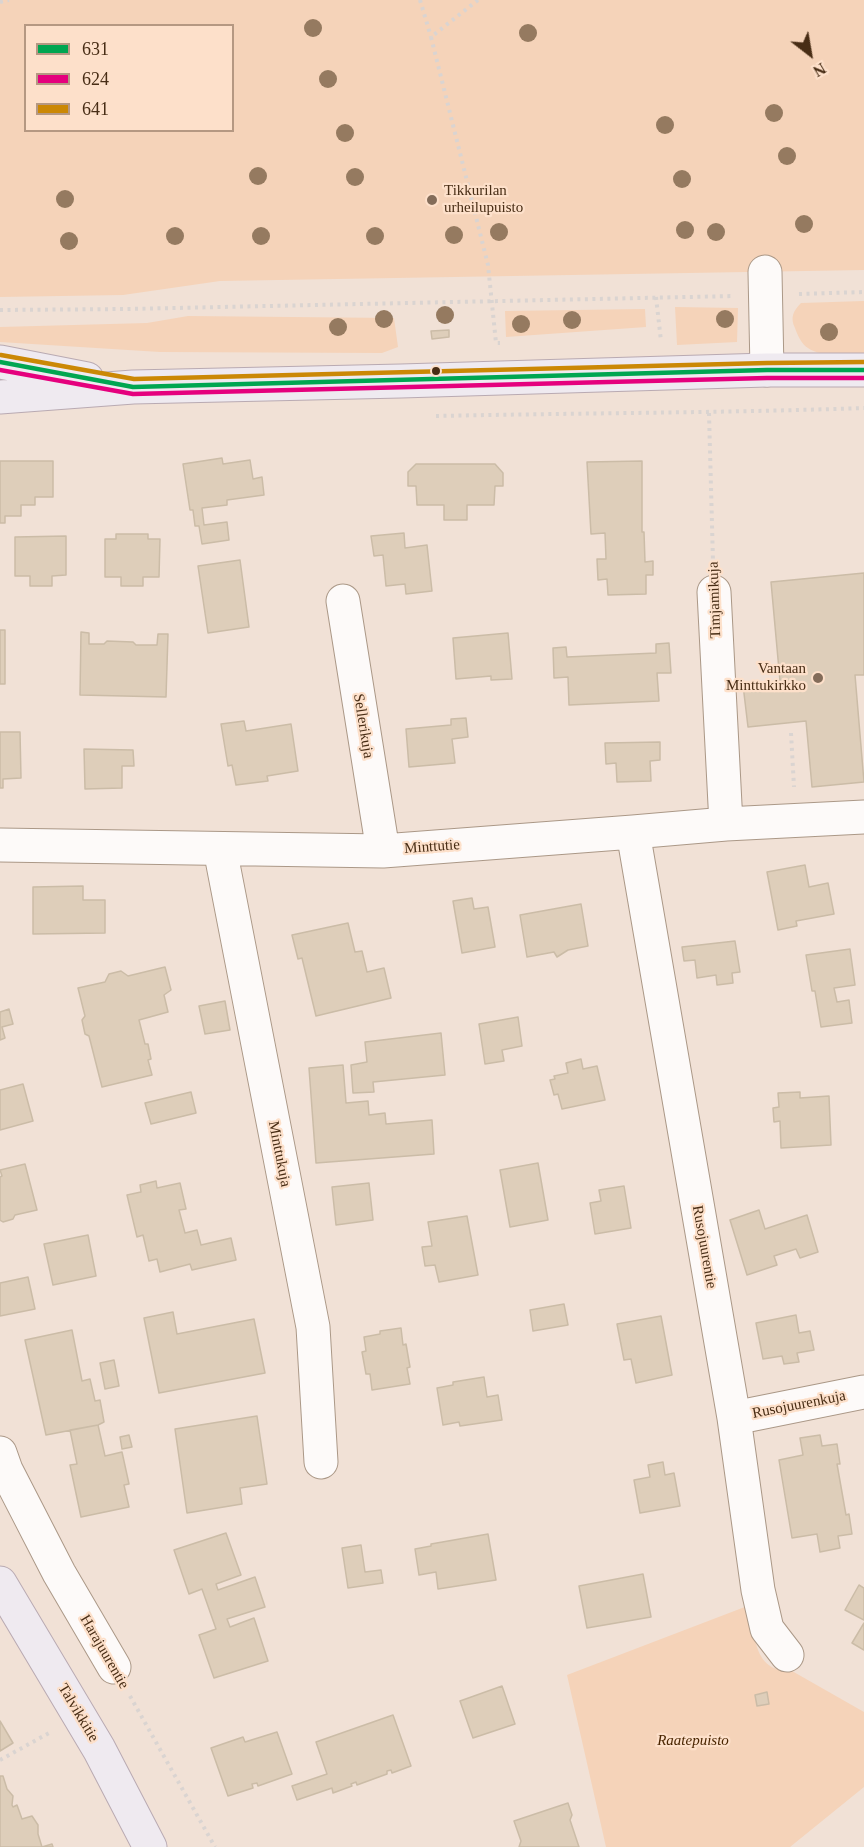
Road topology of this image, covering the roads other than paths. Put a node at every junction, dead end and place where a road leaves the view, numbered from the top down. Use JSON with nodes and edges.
{"nodes":[{"id":1,"x":765,"y":284,"type":"road end"},
{"id":2,"x":0,"y":362,"type":"edge"},
{"id":3,"x":767,"y":370,"type":"junction"},
{"id":4,"x":864,"y":370,"type":"edge"},
{"id":5,"x":133,"y":387,"type":"junction"},
{"id":6,"x":0,"y":397,"type":"edge"},
{"id":7,"x":714,"y":592,"type":"road end"},
{"id":8,"x":343,"y":601,"type":"dead end"},
{"id":9,"x":864,"y":817,"type":"edge"},
{"id":10,"x":726,"y":824,"type":"junction"},
{"id":11,"x":633,"y":832,"type":"junction"},
{"id":12,"x":0,"y":845,"type":"edge"},
{"id":13,"x":220,"y":849,"type":"junction"},
{"id":14,"x":383,"y":851,"type":"junction"},
{"id":15,"x":864,"y":1392,"type":"edge"},
{"id":16,"x":734,"y":1418,"type":"junction"},
{"id":17,"x":0,"y":1453,"type":"edge"},
{"id":18,"x":321,"y":1462,"type":"dead end"},
{"id":19,"x":0,"y":1583,"type":"edge"},
{"id":20,"x":787,"y":1655,"type":"dead end"},
{"id":21,"x":114,"y":1667,"type":"road end"},
{"id":22,"x":150,"y":1847,"type":"edge"}],
"edges":[{"from":1,"to":3,"type":"street"},
{"from":2,"to":5,"type":"main road"},
{"from":3,"to":4,"type":"main road"},
{"from":3,"to":5,"type":"main road"},
{"from":5,"to":6,"type":"main road"},
{"from":7,"to":10,"type":"street","name":"Timjamikuja"},
{"from":8,"to":14,"type":"street","name":"Sellerikuja"},
{"from":9,"to":10,"type":"street","name":"Minttutie"},
{"from":10,"to":11,"type":"street","name":"Minttutie"},
{"from":11,"to":14,"type":"street","name":"Minttutie"},
{"from":11,"to":16,"type":"street","name":"Rusojuurentie"},
{"from":12,"to":13,"type":"street","name":"Minttutie"},
{"from":13,"to":14,"type":"street","name":"Minttutie"},
{"from":13,"to":18,"type":"street","name":"Minttukuja"},
{"from":15,"to":16,"type":"street","name":"Rusojuurenkuja"},
{"from":16,"to":20,"type":"street","name":"Rusojuurentie"},
{"from":17,"to":21,"type":"street","name":"Harajuurentie"},
{"from":19,"to":22,"type":"main road","name":"Talvikkitie"}]}
